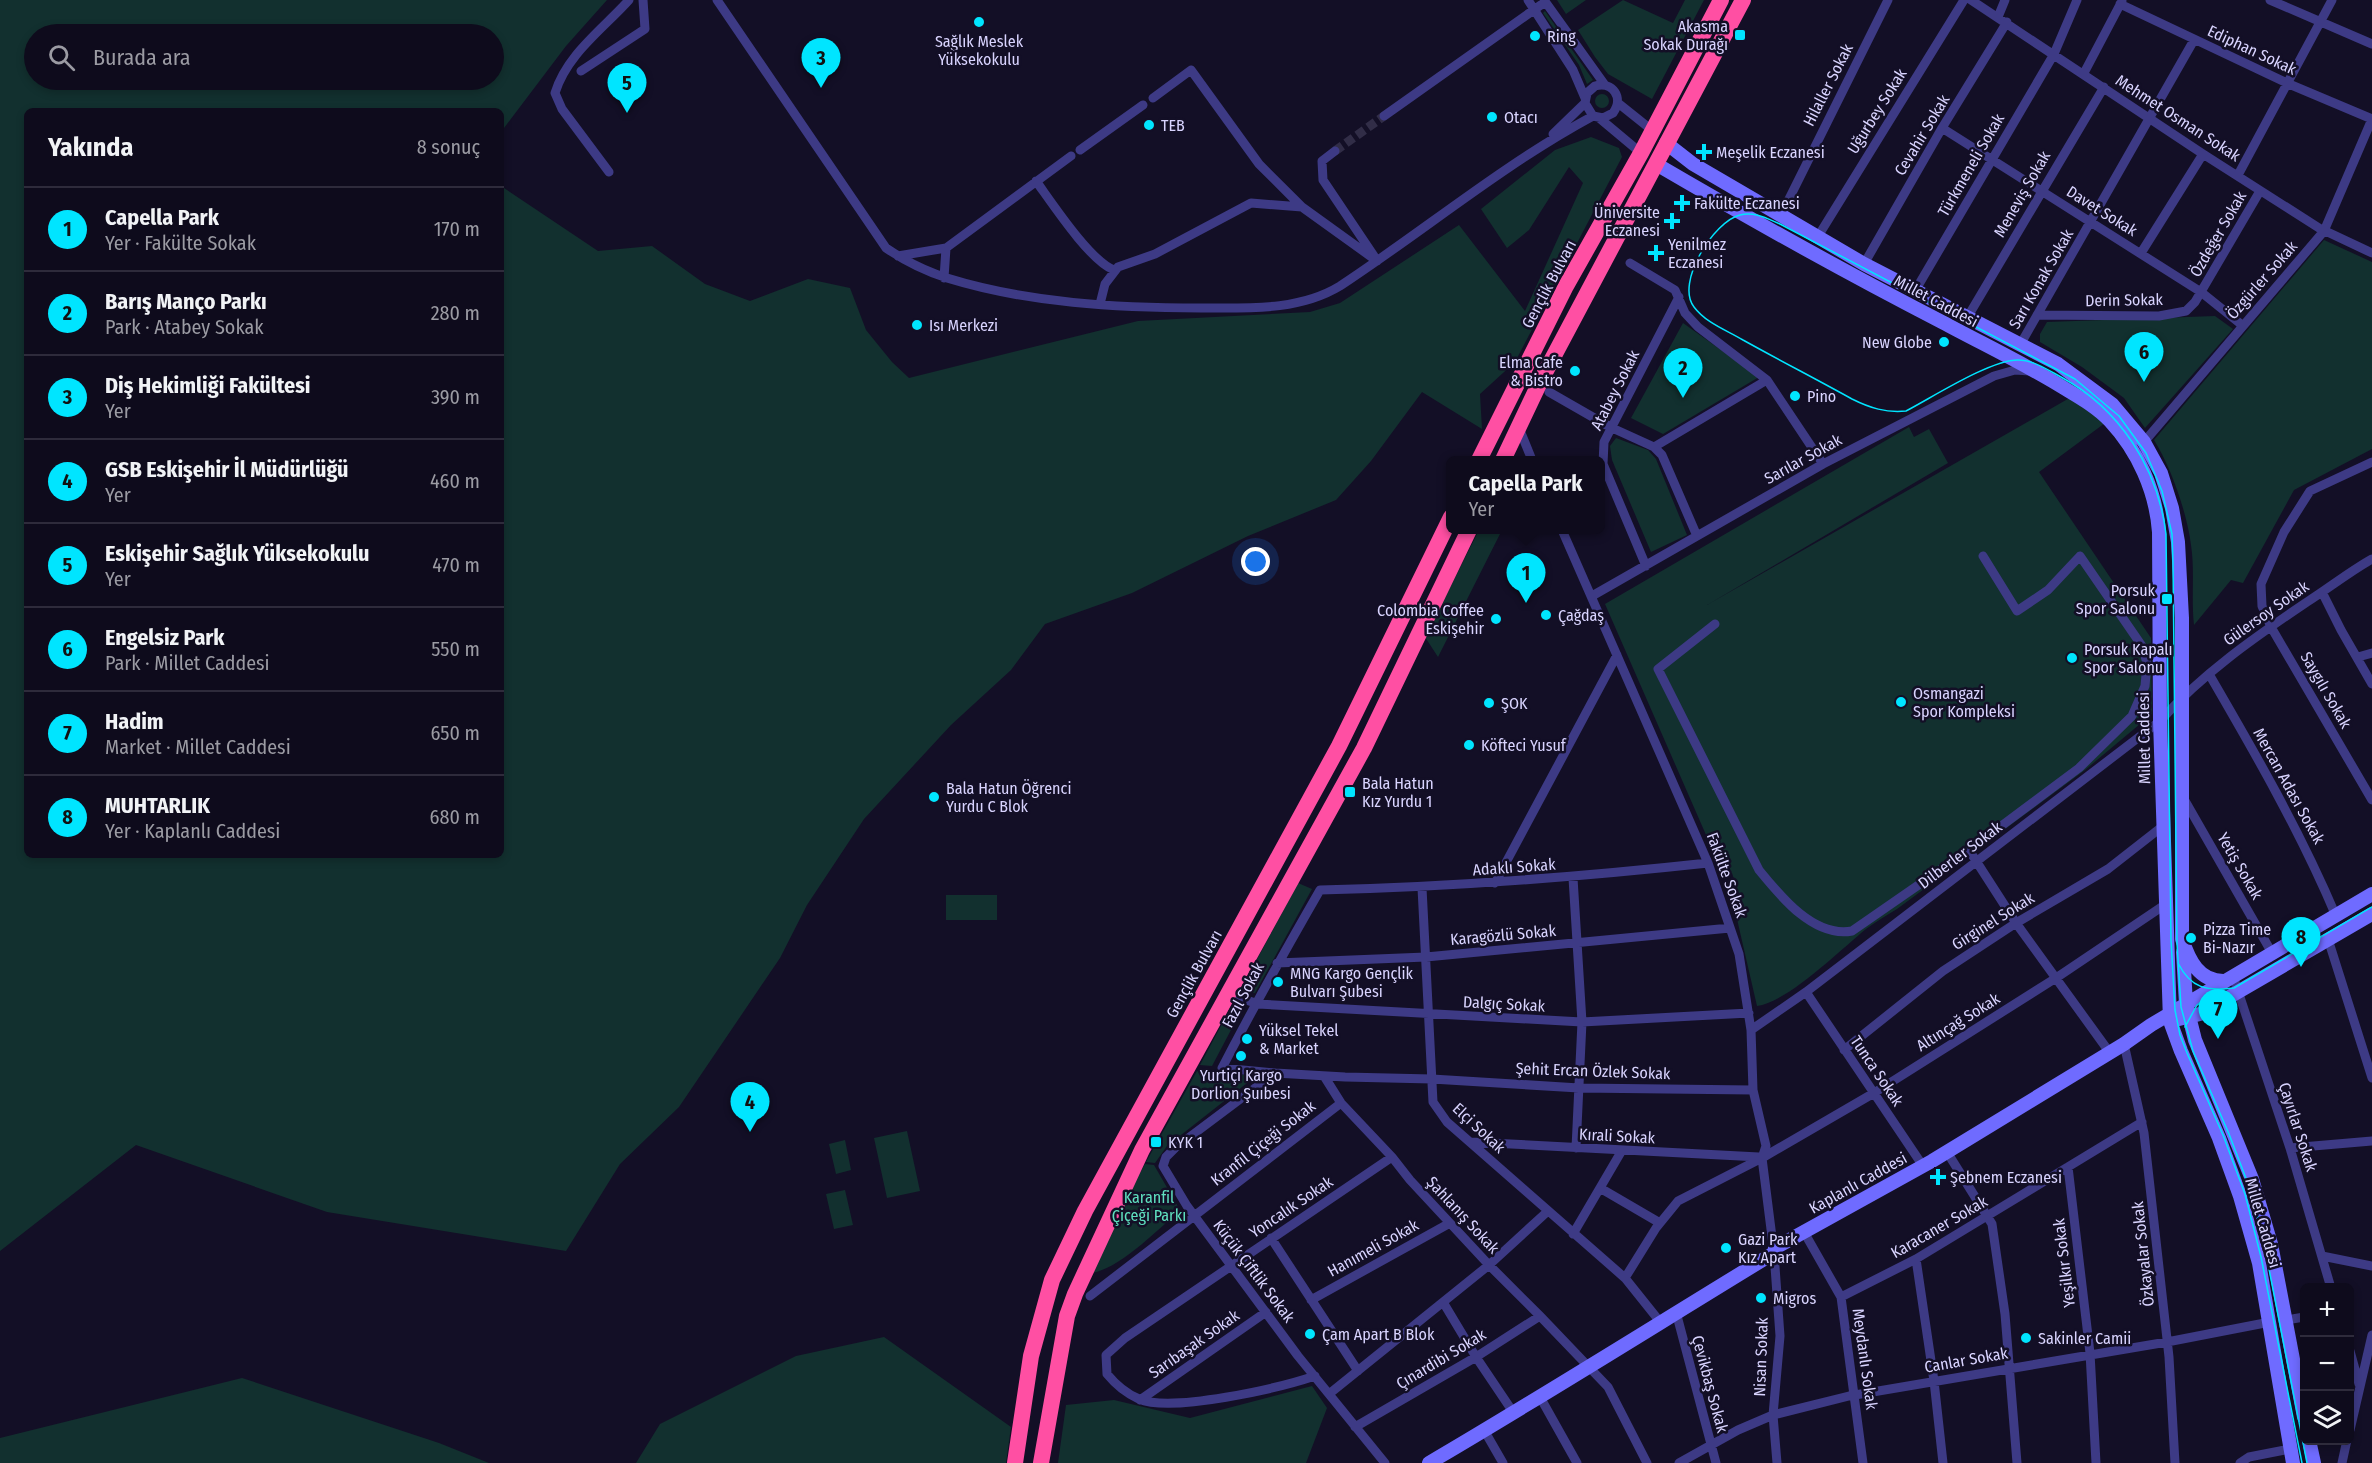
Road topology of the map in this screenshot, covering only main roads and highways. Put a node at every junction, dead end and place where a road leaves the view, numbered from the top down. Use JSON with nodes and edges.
{"nodes":[{"id":1,"x":1721,"y":0,"type":"edge"},
{"id":2,"x":1743,"y":0,"type":"edge"},
{"id":3,"x":1653,"y":131,"type":"junction"},
{"id":4,"x":1666,"y":143,"type":"junction"},
{"id":5,"x":1641,"y":153,"type":"junction"},
{"id":6,"x":1656,"y":164,"type":"junction"},
{"id":7,"x":1481,"y":456,"type":"edge"},
{"id":8,"x":1505,"y":456,"type":"edge"},
{"id":9,"x":1446,"y":528,"type":"edge"},
{"id":10,"x":1467,"y":534,"type":"edge"},
{"id":11,"x":2372,"y":894,"type":"edge"},
{"id":12,"x":2372,"y":914,"type":"edge"},
{"id":13,"x":2182,"y":939,"type":"junction"},
{"id":14,"x":2229,"y":978,"type":"junction"},
{"id":15,"x":2187,"y":1011,"type":"junction"},
{"id":16,"x":2170,"y":1017,"type":"junction"},
{"id":17,"x":2300,"y":1395,"type":"edge"},
{"id":18,"x":2310,"y":1445,"type":"edge"},
{"id":19,"x":2291,"y":1456,"type":"edge"},
{"id":20,"x":1015,"y":1463,"type":"edge"},
{"id":21,"x":1041,"y":1463,"type":"edge"},
{"id":22,"x":1429,"y":1463,"type":"edge"},
{"id":23,"x":2314,"y":1463,"type":"edge"}],
"edges":[{"from":1,"to":3,"type":"highway","name":"Gençlik Bulvarı"},
{"from":2,"to":4,"type":"highway"},
{"from":3,"to":4,"type":"highway"},
{"from":3,"to":5,"type":"highway","name":"Gençlik Bulvarı"},
{"from":4,"to":6,"type":"highway"},
{"from":4,"to":13,"type":"main road","name":"Millet Caddesi"},
{"from":5,"to":6,"type":"highway"},
{"from":5,"to":7,"type":"highway","name":"Gençlik Bulvarı"},
{"from":6,"to":8,"type":"highway"},
{"from":6,"to":16,"type":"main road","name":"Millet Caddesi"},
{"from":9,"to":20,"type":"highway","name":"Gençlik Bulvarı"},
{"from":10,"to":21,"type":"highway"},
{"from":11,"to":14,"type":"main road","name":"Kaplanlı Caddesi"},
{"from":12,"to":15,"type":"main road","name":"Kaplanlı Caddesi"},
{"from":13,"to":14,"type":"main road","name":"Millet Caddesi"},
{"from":13,"to":15,"type":"main road","name":"Millet Caddesi"},
{"from":14,"to":15,"type":"main road","name":"Kaplanlı Caddesi"},
{"from":15,"to":16,"type":"main road","name":"Kaplanlı Caddesi"},
{"from":15,"to":17,"type":"main road","name":"Millet Caddesi"},
{"from":16,"to":19,"type":"main road","name":"Millet Caddesi"},
{"from":16,"to":22,"type":"main road","name":"Kaplanlı Caddesi"},
{"from":18,"to":23,"type":"main road"}]}
